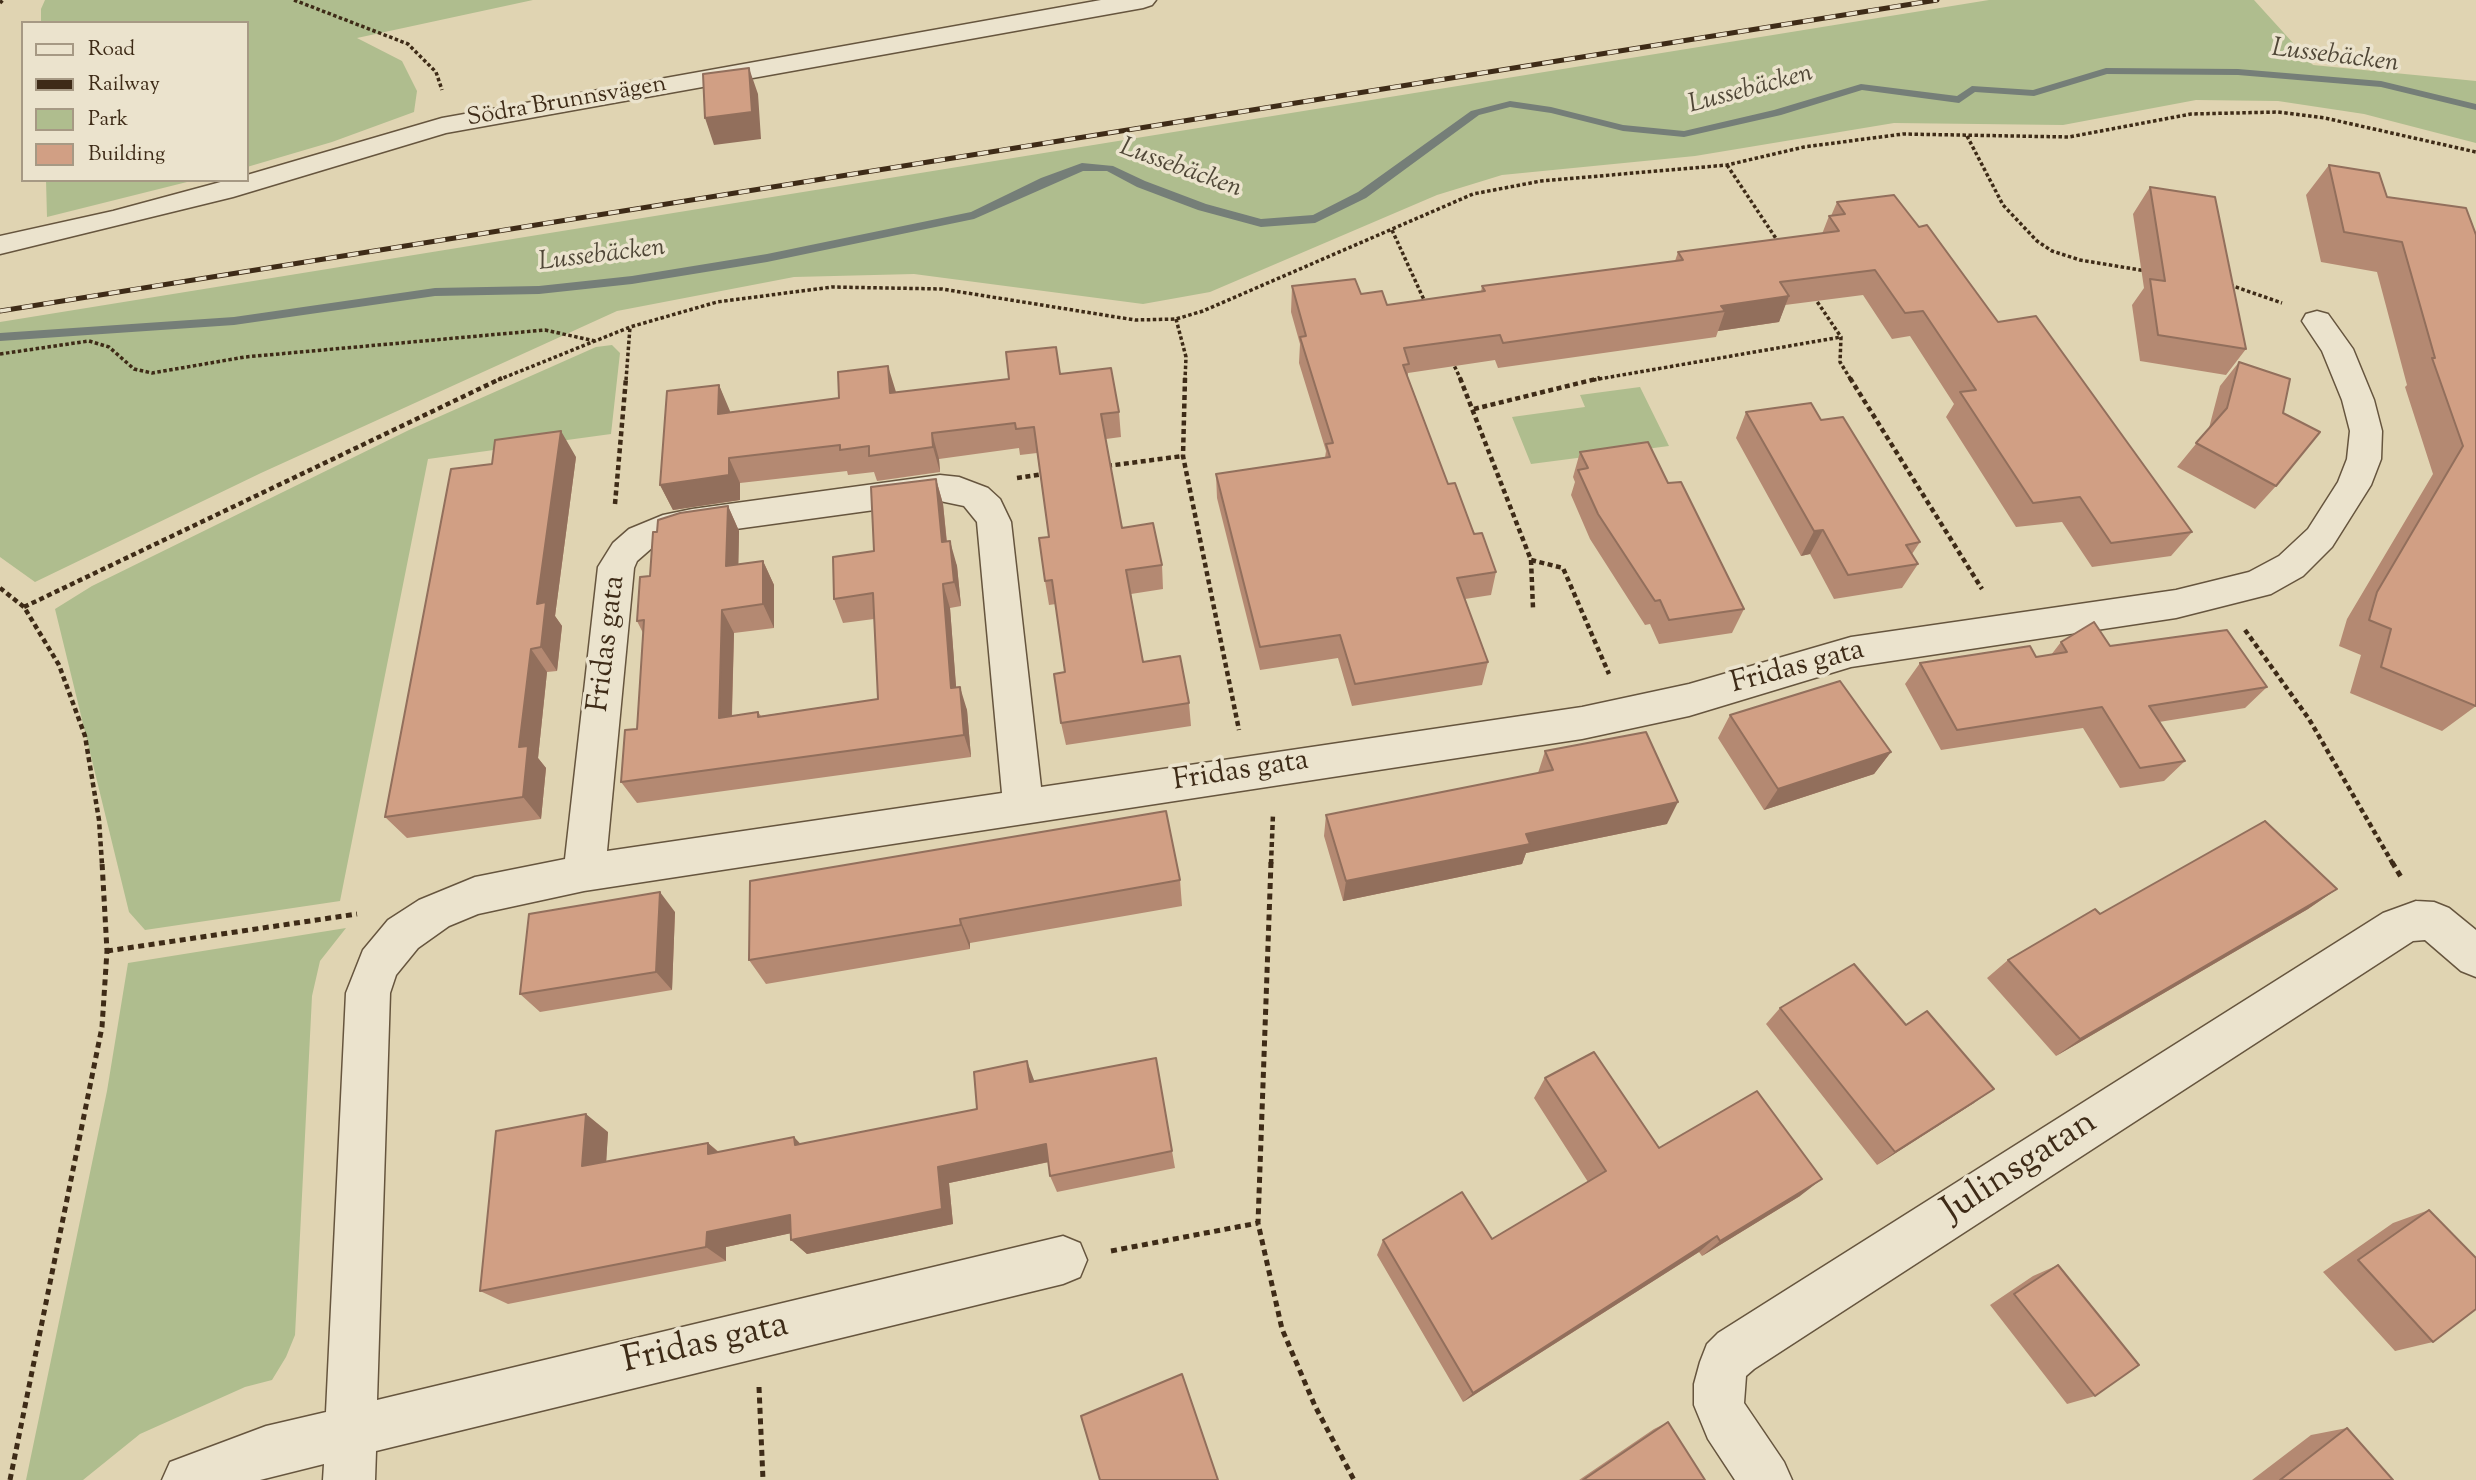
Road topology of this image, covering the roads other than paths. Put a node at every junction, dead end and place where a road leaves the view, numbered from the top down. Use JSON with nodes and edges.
{"nodes":[{"id":1,"x":1143,"y":0,"type":"edge"},
{"id":2,"x":0,"y":245,"type":"edge"},
{"id":3,"x":2317,"y":321,"type":"road end"},
{"id":4,"x":1023,"y":807,"type":"junction"},
{"id":5,"x":584,"y":873,"type":"junction"},
{"id":6,"x":2476,"y":957,"type":"edge"},
{"id":7,"x":1063,"y":1260,"type":"road end"},
{"id":8,"x":349,"y":1456,"type":"edge"},
{"id":9,"x":188,"y":1480,"type":"edge"},
{"id":10,"x":1766,"y":1480,"type":"edge"}],
"edges":[{"from":1,"to":2,"type":"street","name":"Södra Brunnsvägen"},
{"from":3,"to":4,"type":"street","name":"Fridas gata"},
{"from":4,"to":5,"type":"street","name":"Fridas gata"},
{"from":4,"to":5,"type":"street","name":"Fridas gata"},
{"from":5,"to":8,"type":"street","name":"Fridas gata"},
{"from":6,"to":10,"type":"street","name":"Julinsgatan"},
{"from":7,"to":8,"type":"street","name":"Fridas gata"},
{"from":8,"to":9,"type":"street","name":"Fridas gata"}]}
